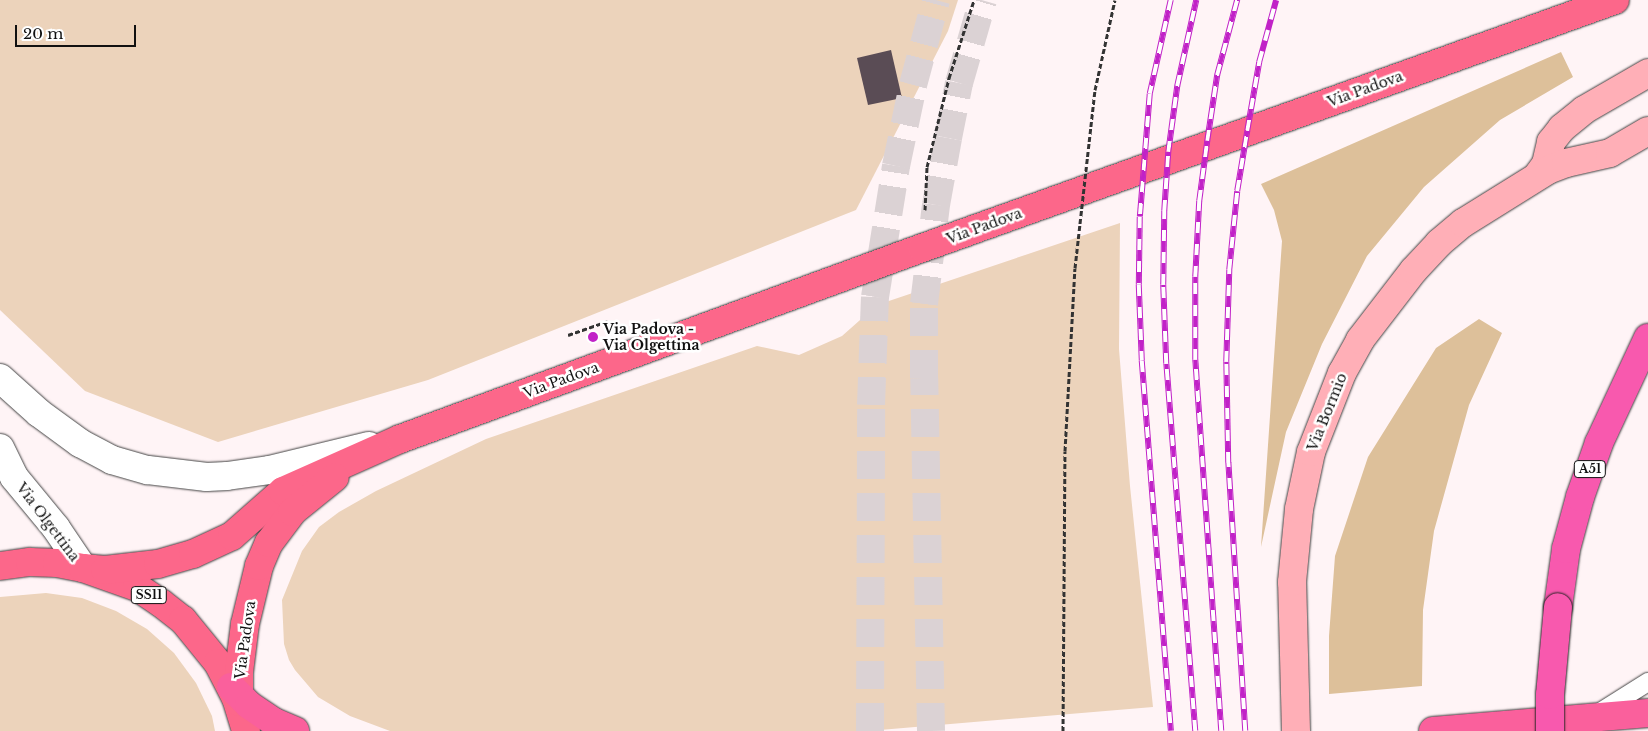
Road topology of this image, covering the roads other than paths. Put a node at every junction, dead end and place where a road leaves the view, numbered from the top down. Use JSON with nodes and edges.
{"nodes":[{"id":1,"x":1615,"y":0,"type":"edge"},
{"id":2,"x":1648,"y":73,"type":"edge"},
{"id":3,"x":1648,"y":131,"type":"edge"},
{"id":4,"x":1538,"y":175,"type":"junction"},
{"id":5,"x":1648,"y":338,"type":"edge"},
{"id":6,"x":0,"y":378,"type":"edge"},
{"id":7,"x":400,"y":439,"type":"junction"},
{"id":8,"x":0,"y":448,"type":"edge"},
{"id":9,"x":356,"y":460,"type":"junction"},
{"id":10,"x":0,"y":566,"type":"edge"},
{"id":11,"x":84,"y":568,"type":"junction"},
{"id":12,"x":1648,"y":682,"type":"edge"},
{"id":13,"x":239,"y":706,"type":"edge"},
{"id":14,"x":1648,"y":713,"type":"edge"},
{"id":15,"x":1590,"y":718,"type":"junction"},
{"id":16,"x":295,"y":731,"type":"edge"},
{"id":17,"x":1296,"y":731,"type":"edge"},
{"id":18,"x":1433,"y":731,"type":"edge"},
{"id":19,"x":1550,"y":731,"type":"edge"}],
"edges":[{"from":1,"to":7,"type":"main road","name":"Via Padova"},
{"from":2,"to":4,"type":"main road"},
{"from":3,"to":4,"type":"main road","name":"Via Bormio"},
{"from":4,"to":17,"type":"main road","name":"Via Bormio"},
{"from":5,"to":19,"type":"highway","number":"A51","bridge":true},
{"from":6,"to":7,"type":"street"},
{"from":7,"to":9,"type":"main road","name":"Via Padova"},
{"from":8,"to":11,"type":"street","name":"Via Olgettina"},
{"from":9,"to":11,"type":"main road","name":"Via Padova"},
{"from":9,"to":13,"type":"main road","name":"Via Padova"},
{"from":10,"to":11,"type":"main road","number":"SS11"},
{"from":11,"to":13,"type":"main road","number":"SS11"},
{"from":12,"to":15,"type":"lane"},
{"from":13,"to":16,"type":"highway"},
{"from":14,"to":15,"type":"highway"},
{"from":15,"to":18,"type":"highway"}]}
